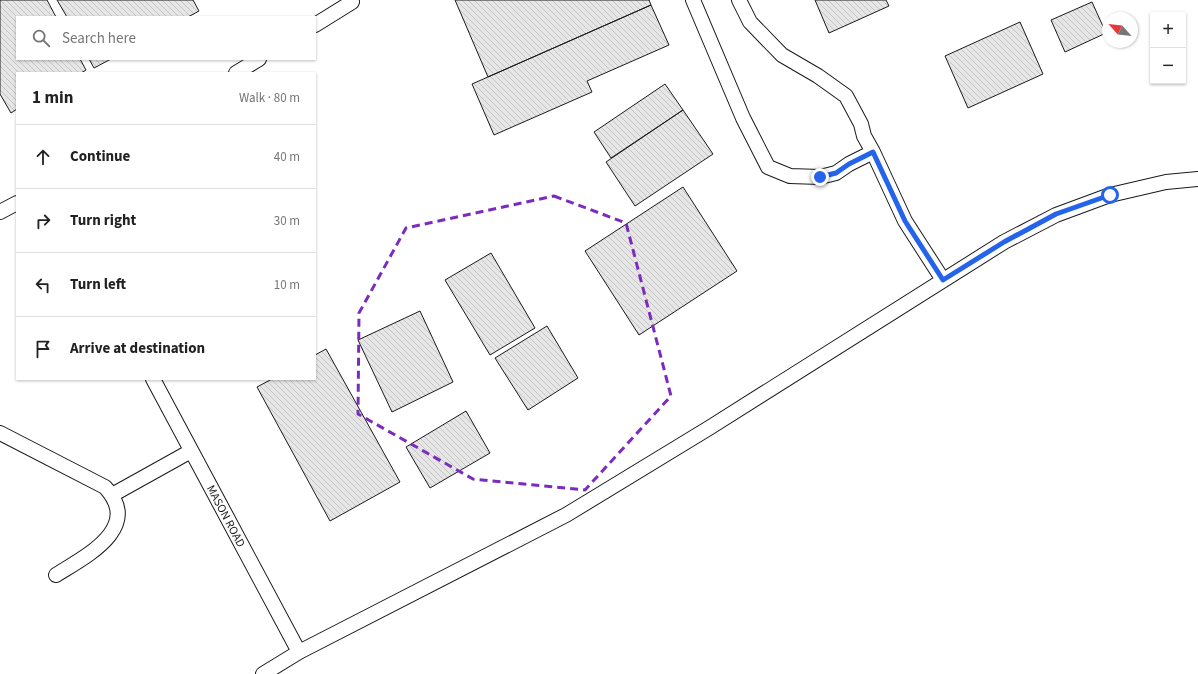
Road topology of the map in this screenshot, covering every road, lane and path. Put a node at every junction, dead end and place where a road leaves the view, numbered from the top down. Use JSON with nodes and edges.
{"nodes":[{"id":1,"x":693,"y":0,"type":"edge"},
{"id":2,"x":740,"y":0,"type":"edge"},
{"id":3,"x":352,"y":2,"type":"dead end"},
{"id":4,"x":316,"y":24,"type":"edge"},
{"id":5,"x":257,"y":60,"type":"edge"},
{"id":6,"x":238,"y":72,"type":"edge"},
{"id":7,"x":873,"y":152,"type":"junction"},
{"id":8,"x":1198,"y":179,"type":"edge"},
{"id":9,"x":16,"y":204,"type":"edge"},
{"id":10,"x":0,"y":212,"type":"edge"},
{"id":11,"x":943,"y":280,"type":"junction"},
{"id":12,"x":154,"y":380,"type":"edge"},
{"id":13,"x":0,"y":433,"type":"edge"},
{"id":14,"x":191,"y":451,"type":"junction"},
{"id":15,"x":112,"y":495,"type":"junction"},
{"id":16,"x":56,"y":575,"type":"dead end"},
{"id":17,"x":298,"y":652,"type":"junction"},
{"id":18,"x":263,"y":674,"type":"edge"}],
"edges":[{"from":1,"to":7,"type":"lane"},
{"from":2,"to":7,"type":"lane"},
{"from":3,"to":4,"type":"lane"},
{"from":5,"to":6,"type":"lane"},
{"from":7,"to":11,"type":"lane"},
{"from":8,"to":11,"type":"lane"},
{"from":9,"to":10,"type":"lane"},
{"from":11,"to":17,"type":"lane"},
{"from":12,"to":14,"type":"lane","name":"MASON ROAD"},
{"from":13,"to":15,"type":"lane"},
{"from":14,"to":15,"type":"lane"},
{"from":14,"to":17,"type":"lane","name":"MASON ROAD"},
{"from":15,"to":16,"type":"lane"},
{"from":17,"to":18,"type":"lane"}]}
